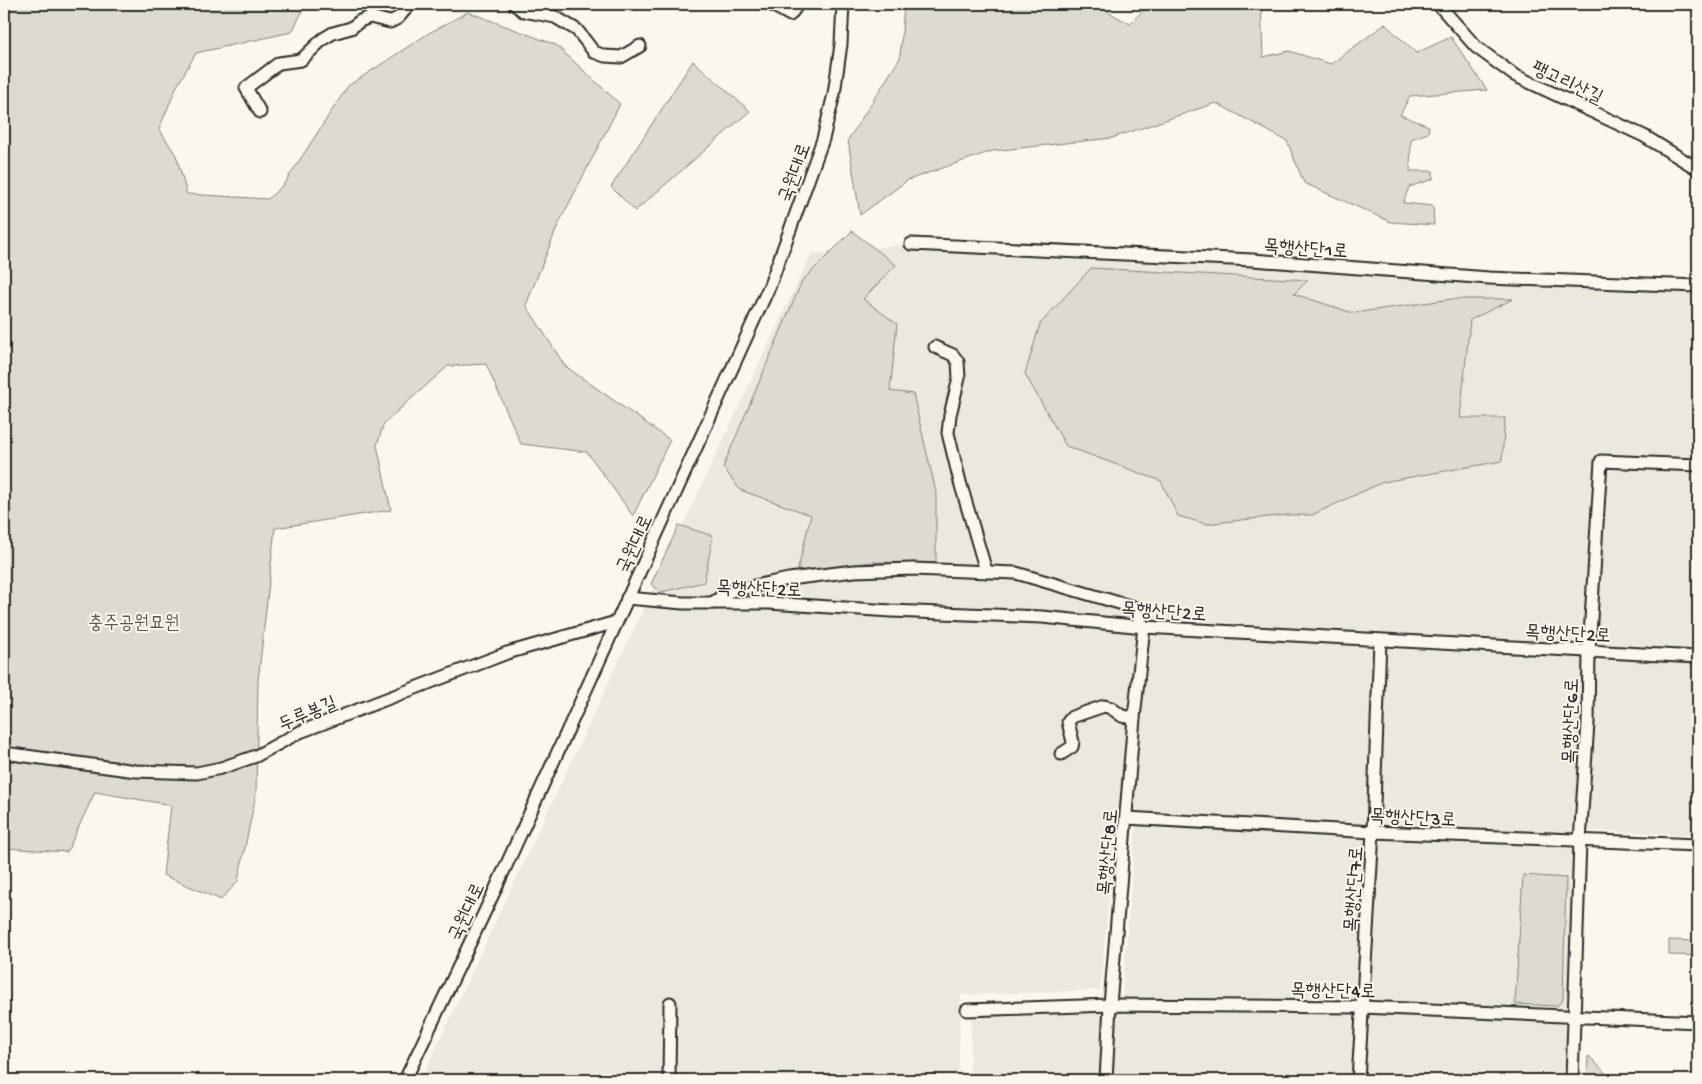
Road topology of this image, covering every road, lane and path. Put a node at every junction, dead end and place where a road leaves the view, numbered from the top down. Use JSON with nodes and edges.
{"nodes":[{"id":1,"x":410,"y":4,"type":"edge"},
{"id":2,"x":514,"y":4,"type":"edge"},
{"id":3,"x":770,"y":4,"type":"edge"},
{"id":4,"x":798,"y":4,"type":"edge"},
{"id":5,"x":843,"y":4,"type":"edge"},
{"id":6,"x":1438,"y":4,"type":"edge"},
{"id":7,"x":640,"y":46,"type":"dead end"},
{"id":8,"x":260,"y":112,"type":"dead end"},
{"id":9,"x":1698,"y":169,"type":"edge"},
{"id":10,"x":911,"y":244,"type":"dead end"},
{"id":11,"x":1698,"y":286,"type":"edge"},
{"id":12,"x":935,"y":347,"type":"dead end"},
{"id":13,"x":1698,"y":465,"type":"edge"},
{"id":14,"x":986,"y":571,"type":"junction"},
{"id":15,"x":627,"y":598,"type":"junction"},
{"id":16,"x":712,"y":603,"type":"junction"},
{"id":17,"x":616,"y":622,"type":"junction"},
{"id":18,"x":1144,"y":627,"type":"junction"},
{"id":19,"x":1380,"y":640,"type":"junction"},
{"id":20,"x":1588,"y":650,"type":"junction"},
{"id":21,"x":1698,"y":657,"type":"edge"},
{"id":22,"x":1134,"y":718,"type":"junction"},
{"id":23,"x":4,"y":754,"type":"edge"},
{"id":24,"x":1061,"y":754,"type":"dead end"},
{"id":25,"x":1126,"y":818,"type":"junction"},
{"id":26,"x":1373,"y":832,"type":"junction"},
{"id":27,"x":1580,"y":841,"type":"junction"},
{"id":28,"x":1698,"y":845,"type":"edge"},
{"id":29,"x":670,"y":1003,"type":"dead end"},
{"id":30,"x":1110,"y":1005,"type":"junction"},
{"id":31,"x":1362,"y":1007,"type":"junction"},
{"id":32,"x":968,"y":1010,"type":"dead end"},
{"id":33,"x":1573,"y":1017,"type":"junction"},
{"id":34,"x":1698,"y":1022,"type":"edge"},
{"id":35,"x":405,"y":1080,"type":"edge"},
{"id":36,"x":669,"y":1080,"type":"edge"},
{"id":37,"x":1106,"y":1080,"type":"edge"},
{"id":38,"x":1358,"y":1080,"type":"edge"},
{"id":39,"x":1572,"y":1080,"type":"edge"}],
"edges":[{"from":1,"to":8,"type":"street"},
{"from":2,"to":7,"type":"street"},
{"from":3,"to":4,"type":"street"},
{"from":5,"to":15,"type":"street","name":"국원대로"},
{"from":6,"to":9,"type":"street","name":"팽고리산길"},
{"from":10,"to":11,"type":"street","name":"목행산단1로"},
{"from":12,"to":14,"type":"street"},
{"from":13,"to":20,"type":"street","name":"목행산단6로"},
{"from":14,"to":16,"type":"street"},
{"from":14,"to":18,"type":"street"},
{"from":15,"to":16,"type":"street","name":"목행산단2로"},
{"from":15,"to":17,"type":"street","name":"국원대로"},
{"from":16,"to":18,"type":"street","name":"목행산단2로"},
{"from":17,"to":23,"type":"street","name":"두루봉길"},
{"from":17,"to":35,"type":"street","name":"국원대로"},
{"from":18,"to":19,"type":"street","name":"목행산단2로"},
{"from":18,"to":22,"type":"street","name":"목행산단8로"},
{"from":19,"to":20,"type":"street","name":"목행산단2로"},
{"from":19,"to":26,"type":"street","name":"목행산단7로"},
{"from":20,"to":21,"type":"street","name":"목행산단2로"},
{"from":20,"to":27,"type":"street","name":"목행산단6로"},
{"from":22,"to":24,"type":"street"},
{"from":22,"to":25,"type":"street","name":"목행산단8로"},
{"from":25,"to":26,"type":"street","name":"목행산단3로"},
{"from":25,"to":30,"type":"street","name":"목행산단8로"},
{"from":26,"to":27,"type":"street","name":"목행산단3로"},
{"from":26,"to":31,"type":"street","name":"목행산단7로"},
{"from":27,"to":28,"type":"street","name":"목행산단3로"},
{"from":27,"to":33,"type":"street","name":"목행산단6로"},
{"from":29,"to":36,"type":"street"},
{"from":30,"to":31,"type":"street","name":"목행산단4로"},
{"from":30,"to":32,"type":"street","name":"목행산단4로"},
{"from":30,"to":37,"type":"street","name":"목행산단8로"},
{"from":31,"to":33,"type":"street","name":"목행산단4로"},
{"from":31,"to":38,"type":"street","name":"목행산단7로"},
{"from":33,"to":34,"type":"street","name":"목행산단4로"},
{"from":33,"to":39,"type":"street","name":"목행산단6로"}]}
